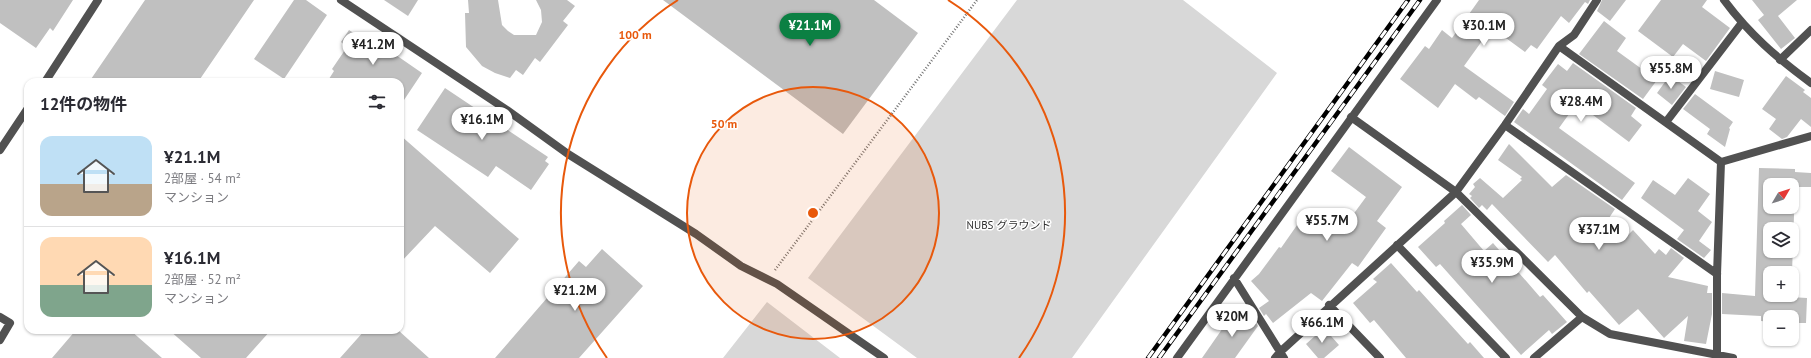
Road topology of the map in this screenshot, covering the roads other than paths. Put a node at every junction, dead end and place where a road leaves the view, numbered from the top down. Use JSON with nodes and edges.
{"nodes":[{"id":1,"x":98,"y":0,"type":"edge"},
{"id":2,"x":341,"y":0,"type":"edge"},
{"id":3,"x":1438,"y":0,"type":"edge"},
{"id":4,"x":1597,"y":0,"type":"edge"},
{"id":5,"x":1724,"y":0,"type":"edge"},
{"id":6,"x":1741,"y":24,"type":"junction"},
{"id":7,"x":1811,"y":30,"type":"edge"},
{"id":8,"x":1559,"y":46,"type":"junction"},
{"id":9,"x":1780,"y":60,"type":"junction"},
{"id":10,"x":48,"y":78,"type":"edge"},
{"id":11,"x":1811,"y":83,"type":"edge"},
{"id":12,"x":24,"y":114,"type":"edge"},
{"id":13,"x":1351,"y":117,"type":"junction"},
{"id":14,"x":1666,"y":122,"type":"junction"},
{"id":15,"x":1505,"y":125,"type":"junction"},
{"id":16,"x":1811,"y":136,"type":"edge"},
{"id":17,"x":0,"y":150,"type":"edge"},
{"id":18,"x":1721,"y":162,"type":"junction"},
{"id":19,"x":1456,"y":192,"type":"junction"},
{"id":20,"x":1398,"y":245,"type":"junction"},
{"id":21,"x":1717,"y":274,"type":"junction"},
{"id":22,"x":1234,"y":278,"type":"junction"},
{"id":23,"x":1329,"y":305,"type":"junction"},
{"id":24,"x":0,"y":317,"type":"edge"},
{"id":25,"x":1582,"y":317,"type":"junction"},
{"id":26,"x":0,"y":340,"type":"edge"},
{"id":27,"x":1717,"y":355,"type":"junction"},
{"id":28,"x":1280,"y":356,"type":"edge"},
{"id":29,"x":884,"y":358,"type":"edge"},
{"id":30,"x":1177,"y":358,"type":"edge"},
{"id":31,"x":1380,"y":358,"type":"edge"},
{"id":32,"x":1506,"y":358,"type":"edge"},
{"id":33,"x":1534,"y":358,"type":"edge"},
{"id":34,"x":1733,"y":358,"type":"edge"}],
"edges":[{"from":1,"to":10,"type":"street"},
{"from":2,"to":29,"type":"street"},
{"from":3,"to":13,"type":"street"},
{"from":4,"to":8,"type":"street"},
{"from":5,"to":6,"type":"street"},
{"from":6,"to":9,"type":"street"},
{"from":6,"to":14,"type":"street"},
{"from":7,"to":9,"type":"street"},
{"from":8,"to":14,"type":"street"},
{"from":8,"to":15,"type":"street"},
{"from":9,"to":11,"type":"street"},
{"from":12,"to":17,"type":"street"},
{"from":13,"to":19,"type":"street"},
{"from":13,"to":22,"type":"street"},
{"from":14,"to":18,"type":"street"},
{"from":15,"to":19,"type":"street"},
{"from":15,"to":21,"type":"street"},
{"from":16,"to":18,"type":"street"},
{"from":18,"to":21,"type":"street"},
{"from":19,"to":20,"type":"street"},
{"from":19,"to":25,"type":"street"},
{"from":20,"to":23,"type":"street"},
{"from":20,"to":32,"type":"street"},
{"from":21,"to":27,"type":"street"},
{"from":22,"to":28,"type":"street"},
{"from":22,"to":30,"type":"street"},
{"from":23,"to":28,"type":"street"},
{"from":23,"to":31,"type":"street"},
{"from":24,"to":26,"type":"street"},
{"from":25,"to":27,"type":"street"},
{"from":25,"to":33,"type":"street"},
{"from":27,"to":34,"type":"street"}]}
